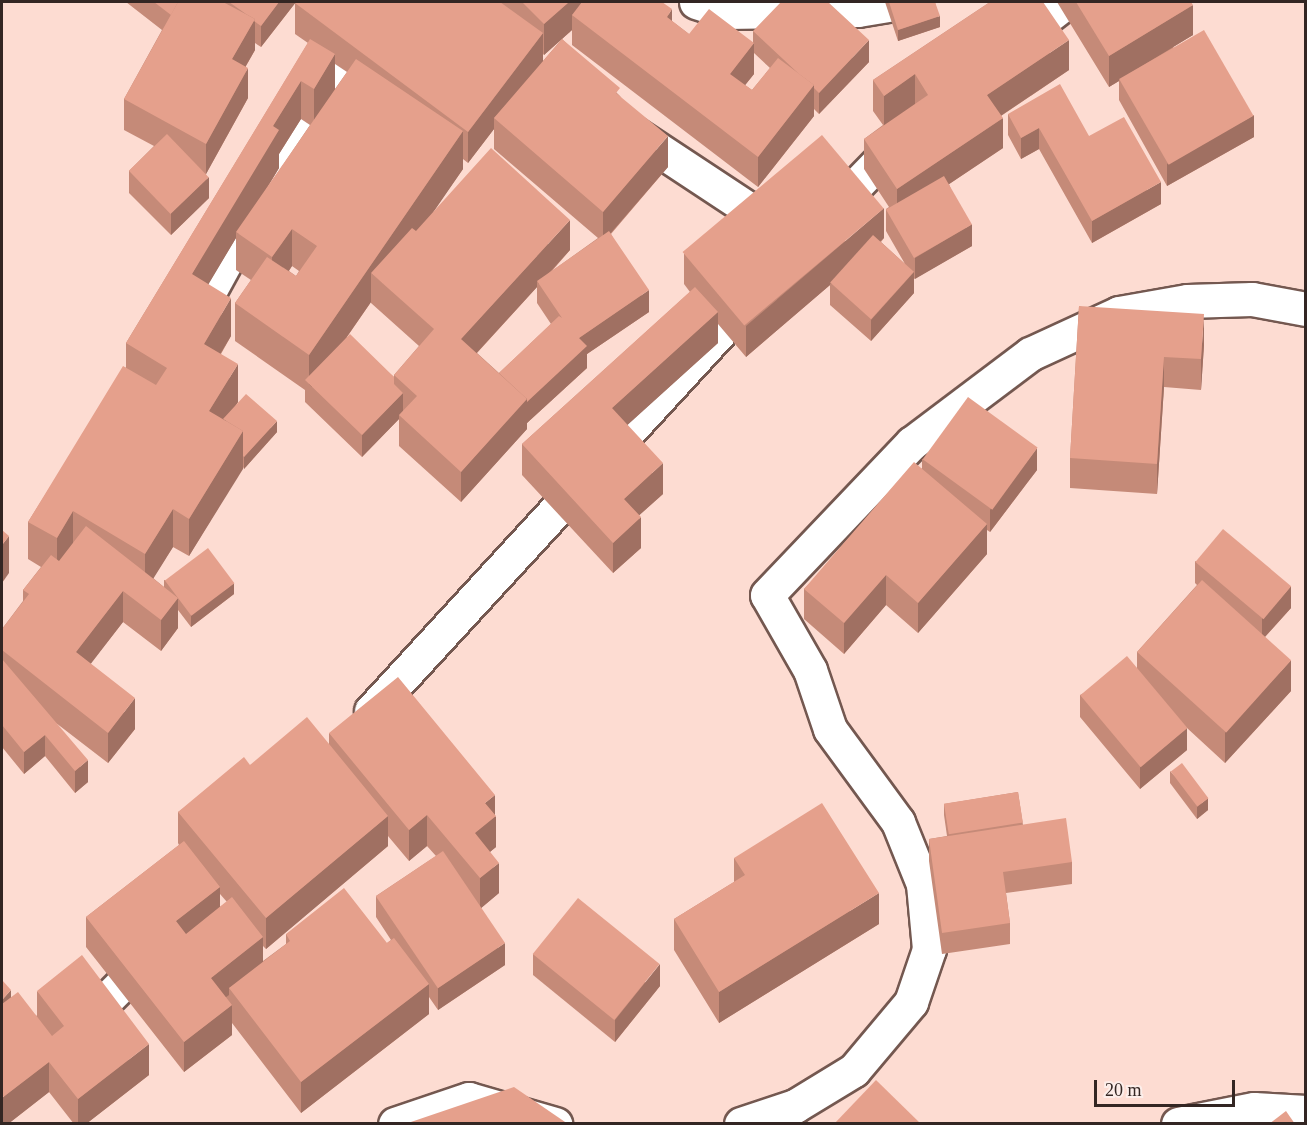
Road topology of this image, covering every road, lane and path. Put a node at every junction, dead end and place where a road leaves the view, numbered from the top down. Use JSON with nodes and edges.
{"nodes":[{"id":1,"x":368,"y":2,"type":"edge"},
{"id":2,"x":696,"y":2,"type":"edge"},
{"id":3,"x":906,"y":2,"type":"edge"},
{"id":4,"x":1066,"y":2,"type":"edge"},
{"id":5,"x":994,"y":58,"type":"edge"},
{"id":6,"x":604,"y":113,"type":"edge"},
{"id":7,"x":922,"y":120,"type":"edge"},
{"id":8,"x":791,"y":254,"type":"junction"},
{"id":9,"x":1305,"y":309,"type":"edge"},
{"id":10,"x":175,"y":355,"type":"edge"},
{"id":11,"x":352,"y":733,"type":"edge"},
{"id":12,"x":169,"y":935,"type":"edge"},
{"id":13,"x":58,"y":1041,"type":"edge"},
{"id":14,"x":1305,"y":1112,"type":"edge"},
{"id":15,"x":395,"y":1124,"type":"edge"},
{"id":16,"x":555,"y":1124,"type":"edge"},
{"id":17,"x":741,"y":1124,"type":"edge"},
{"id":18,"x":1178,"y":1124,"type":"edge"}],
"edges":[{"from":1,"to":10,"type":"main road"},
{"from":2,"to":3,"type":"main road"},
{"from":4,"to":5,"type":"main road"},
{"from":6,"to":8,"type":"main road"},
{"from":7,"to":8,"type":"main road"},
{"from":8,"to":11,"type":"main road"},
{"from":9,"to":17,"type":"main road"},
{"from":12,"to":13,"type":"main road"},
{"from":14,"to":18,"type":"main road"},
{"from":15,"to":16,"type":"main road"}]}
